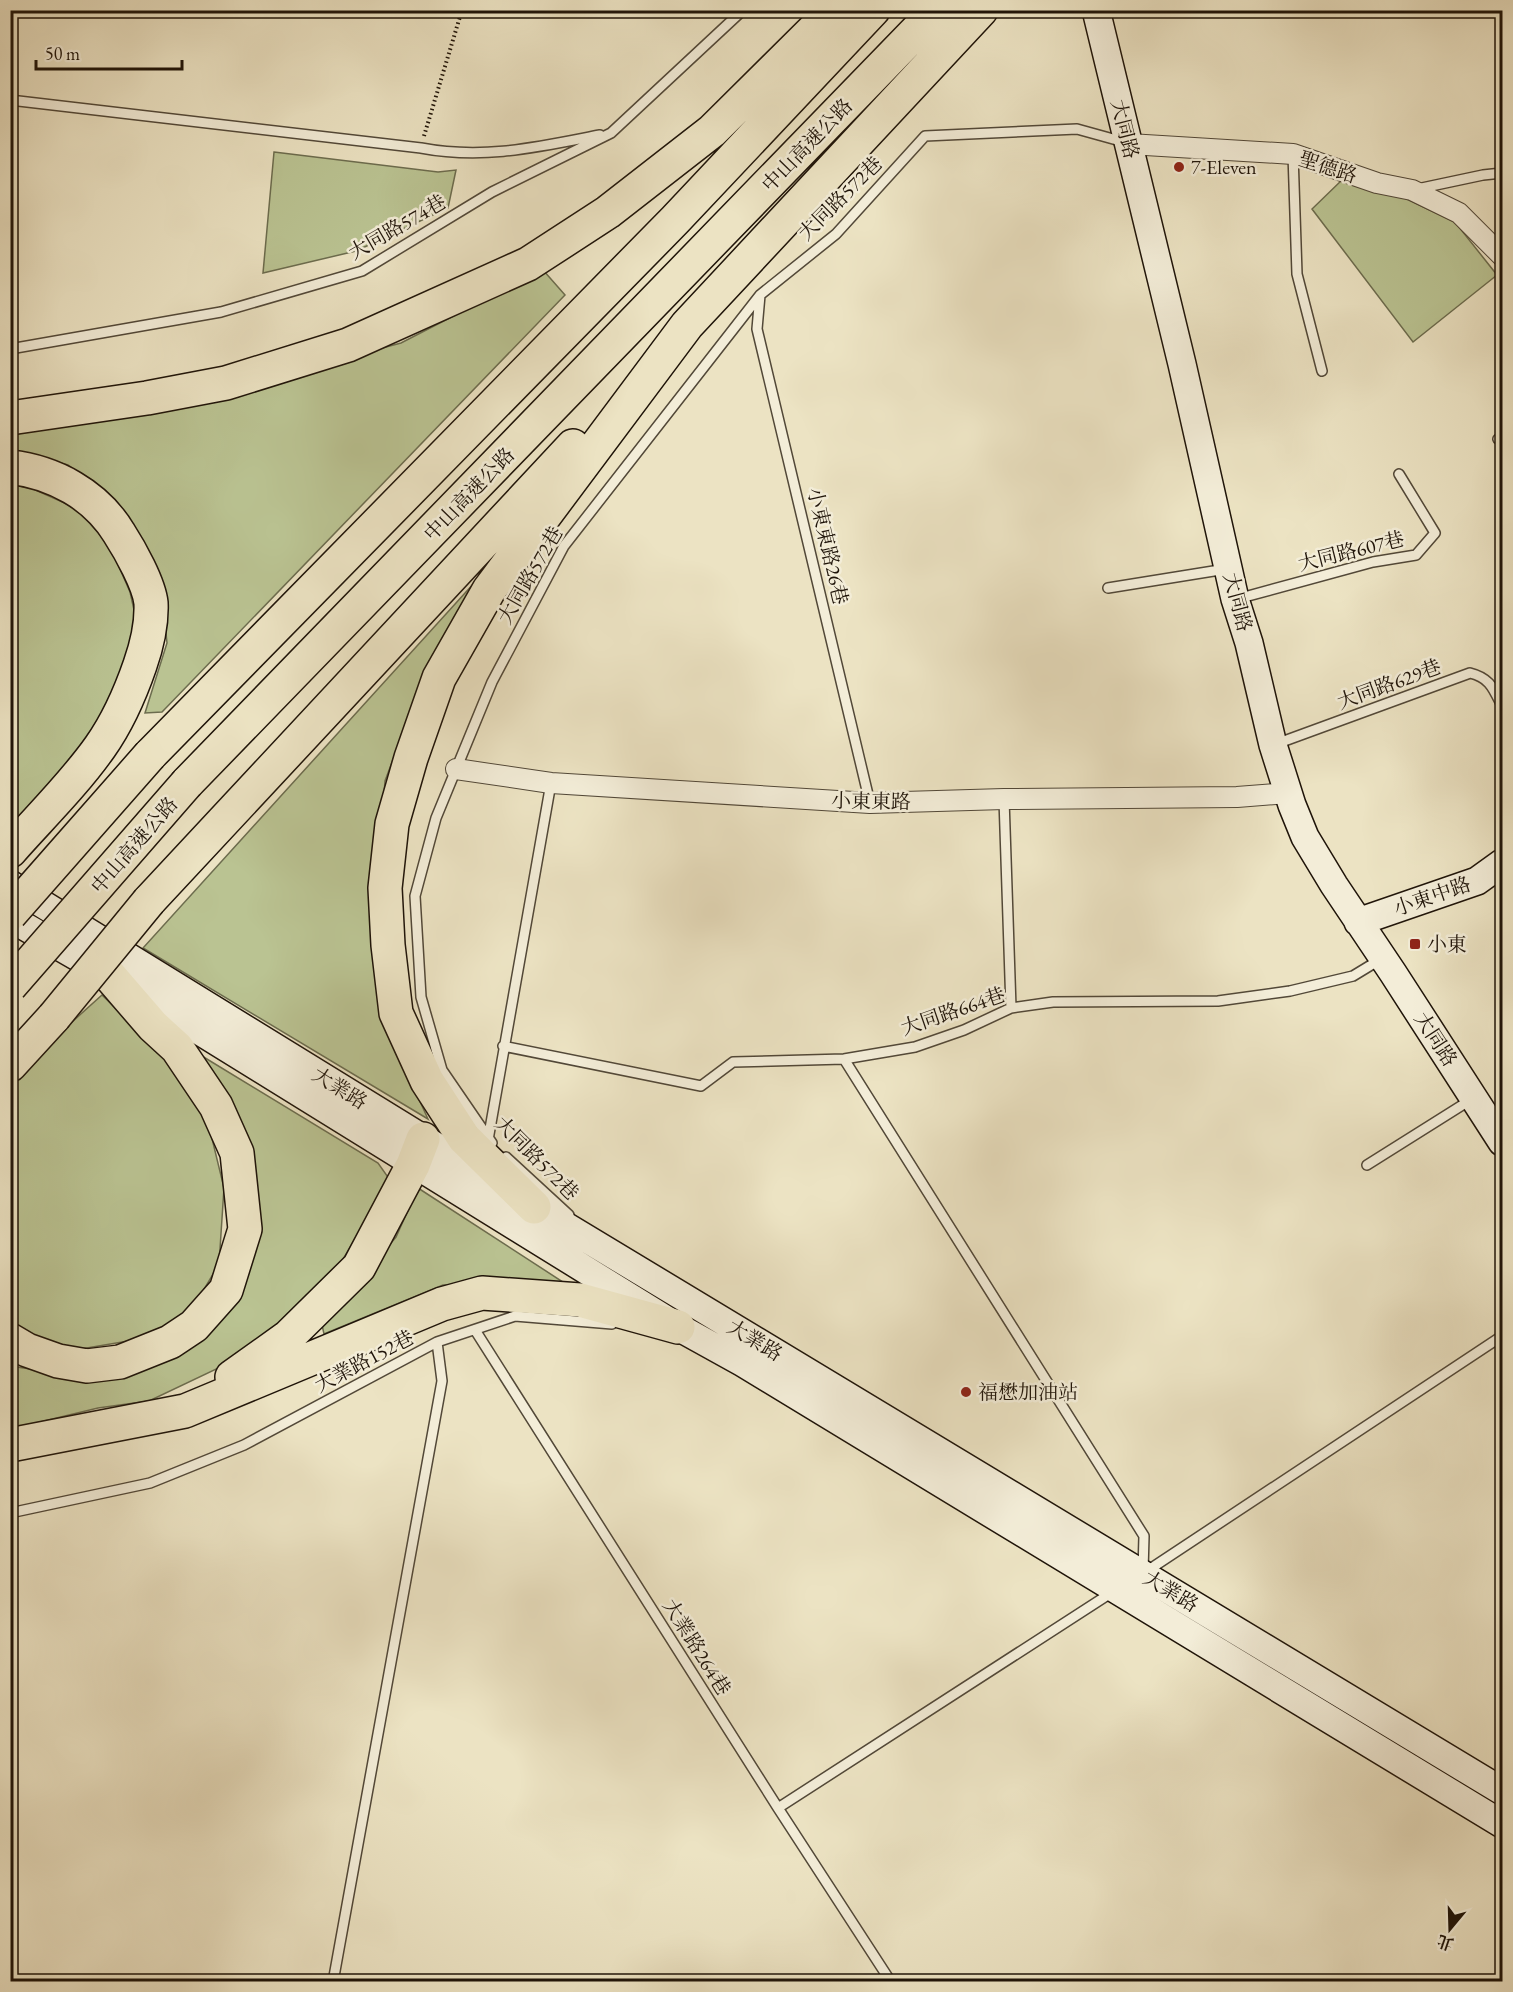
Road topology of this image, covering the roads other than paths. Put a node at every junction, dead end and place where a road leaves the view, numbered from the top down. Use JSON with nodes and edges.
{"nodes":[{"id":1,"x":743,"y":10,"type":"edge"},
{"id":2,"x":834,"y":10,"type":"edge"},
{"id":3,"x":873,"y":10,"type":"edge"},
{"id":4,"x":938,"y":10,"type":"edge"},
{"id":5,"x":981,"y":10,"type":"edge"},
{"id":6,"x":1096,"y":10,"type":"edge"},
{"id":7,"x":10,"y":100,"type":"edge"},
{"id":8,"x":611,"y":133,"type":"junction"},
{"id":9,"x":1129,"y":144,"type":"junction"},
{"id":10,"x":1293,"y":154,"type":"junction"},
{"id":11,"x":1503,"y":173,"type":"edge"},
{"id":12,"x":1412,"y":190,"type":"junction"},
{"id":13,"x":1503,"y":256,"type":"edge"},
{"id":14,"x":759,"y":296,"type":"junction"},
{"id":15,"x":687,"y":325,"type":"junction"},
{"id":16,"x":10,"y":349,"type":"edge"},
{"id":17,"x":1322,"y":371,"type":"dead end"},
{"id":18,"x":10,"y":418,"type":"edge"},
{"id":19,"x":10,"y":467,"type":"edge"},
{"id":20,"x":1399,"y":474,"type":"dead end"},
{"id":21,"x":1228,"y":568,"type":"junction"},
{"id":22,"x":1108,"y":588,"type":"dead end"},
{"id":23,"x":1235,"y":599,"type":"junction"},
{"id":24,"x":1503,"y":706,"type":"edge"},
{"id":25,"x":1274,"y":745,"type":"junction"},
{"id":26,"x":456,"y":769,"type":"junction"},
{"id":27,"x":551,"y":783,"type":"junction"},
{"id":28,"x":1288,"y":793,"type":"junction"},
{"id":29,"x":1004,"y":799,"type":"junction"},
{"id":30,"x":870,"y":803,"type":"junction"},
{"id":31,"x":10,"y":851,"type":"edge"},
{"id":32,"x":1503,"y":863,"type":"edge"},
{"id":33,"x":10,"y":884,"type":"edge"},
{"id":34,"x":10,"y":916,"type":"edge"},
{"id":35,"x":1358,"y":922,"type":"junction"},
{"id":36,"x":1383,"y":958,"type":"junction"},
{"id":37,"x":109,"y":975,"type":"junction"},
{"id":38,"x":10,"y":986,"type":"edge"},
{"id":39,"x":1011,"y":1008,"type":"junction"},
{"id":40,"x":503,"y":1046,"type":"junction"},
{"id":41,"x":844,"y":1059,"type":"junction"},
{"id":42,"x":10,"y":1065,"type":"edge"},
{"id":43,"x":1473,"y":1098,"type":"junction"},
{"id":44,"x":488,"y":1140,"type":"junction"},
{"id":45,"x":1502,"y":1140,"type":"edge"},
{"id":46,"x":418,"y":1152,"type":"junction"},
{"id":47,"x":1367,"y":1165,"type":"dead end"},
{"id":48,"x":534,"y":1207,"type":"junction"},
{"id":49,"x":605,"y":1249,"type":"junction"},
{"id":50,"x":621,"y":1324,"type":"dead end"},
{"id":51,"x":475,"y":1330,"type":"junction"},
{"id":52,"x":1503,"y":1336,"type":"edge"},
{"id":53,"x":688,"y":1338,"type":"junction"},
{"id":54,"x":10,"y":1340,"type":"edge"},
{"id":55,"x":437,"y":1342,"type":"junction"},
{"id":56,"x":185,"y":1411,"type":"junction"},
{"id":57,"x":10,"y":1445,"type":"edge"},
{"id":58,"x":10,"y":1513,"type":"edge"},
{"id":59,"x":1130,"y":1582,"type":"junction"},
{"id":60,"x":1315,"y":1678,"type":"junction"},
{"id":61,"x":1300,"y":1701,"type":"junction"},
{"id":62,"x":1503,"y":1791,"type":"edge"},
{"id":63,"x":778,"y":1808,"type":"junction"},
{"id":64,"x":1503,"y":1824,"type":"edge"},
{"id":65,"x":333,"y":1982,"type":"edge"},
{"id":66,"x":891,"y":1982,"type":"edge"}],
"edges":[{"from":1,"to":8,"type":"lane","name":"大同路574巷"},
{"from":2,"to":18,"type":"highway"},
{"from":3,"to":34,"type":"highway","bridge":true},
{"from":4,"to":38,"type":"highway","name":"中山高速公路","bridge":true},
{"from":5,"to":15,"type":"highway"},
{"from":6,"to":9,"type":"main road","name":"大同路"},
{"from":7,"to":8,"type":"lane"},
{"from":8,"to":16,"type":"lane","name":"大同路574巷"},
{"from":9,"to":10,"type":"street","name":"聖德路"},
{"from":9,"to":14,"type":"lane","name":"大同路572巷"},
{"from":9,"to":21,"type":"main road","name":"大同路"},
{"from":10,"to":12,"type":"street","name":"聖德路"},
{"from":10,"to":17,"type":"lane"},
{"from":11,"to":12,"type":"lane"},
{"from":12,"to":13,"type":"street","name":"聖德路"},
{"from":14,"to":26,"type":"lane","name":"大同路572巷"},
{"from":14,"to":30,"type":"lane","name":"小東東路26巷"},
{"from":15,"to":42,"type":"highway","bridge":true},
{"from":15,"to":48,"type":"highway"},
{"from":19,"to":31,"type":"highway"},
{"from":20,"to":23,"type":"lane","name":"大同路607巷"},
{"from":21,"to":22,"type":"lane"},
{"from":21,"to":23,"type":"main road","name":"大同路"},
{"from":23,"to":25,"type":"main road","name":"大同路"},
{"from":24,"to":25,"type":"lane","name":"大同路629巷"},
{"from":25,"to":28,"type":"main road","name":"大同路"},
{"from":26,"to":27,"type":"street","name":"小東東路"},
{"from":26,"to":44,"type":"lane","name":"大同路572巷"},
{"from":27,"to":30,"type":"street","name":"小東東路"},
{"from":27,"to":40,"type":"lane"},
{"from":28,"to":29,"type":"street","name":"小東東路"},
{"from":28,"to":35,"type":"main road","name":"大同路"},
{"from":29,"to":30,"type":"street","name":"小東東路"},
{"from":29,"to":39,"type":"lane"},
{"from":32,"to":35,"type":"main road","name":"小東中路"},
{"from":33,"to":46,"type":"main road","name":"大業路"},
{"from":34,"to":37,"type":"main road","name":"大業路"},
{"from":35,"to":36,"type":"main road","name":"大同路"},
{"from":36,"to":39,"type":"lane","name":"大同路664巷"},
{"from":36,"to":43,"type":"main road","name":"大同路"},
{"from":37,"to":46,"type":"main road","name":"大業路"},
{"from":37,"to":54,"type":"highway"},
{"from":39,"to":41,"type":"lane","name":"大同路664巷"},
{"from":40,"to":41,"type":"lane","name":"大同路664巷"},
{"from":40,"to":44,"type":"lane"},
{"from":41,"to":59,"type":"lane"},
{"from":43,"to":45,"type":"main road","name":"大同路"},
{"from":43,"to":47,"type":"lane"},
{"from":44,"to":49,"type":"lane","name":"大同路572巷"},
{"from":46,"to":48,"type":"main road","name":"大業路"},
{"from":46,"to":53,"type":"main road","name":"大業路"},
{"from":46,"to":56,"type":"highway"},
{"from":48,"to":49,"type":"main road","name":"大業路"},
{"from":49,"to":59,"type":"main road","name":"大業路"},
{"from":50,"to":51,"type":"lane","name":"大業路152巷"},
{"from":51,"to":55,"type":"lane","name":"大業路152巷"},
{"from":51,"to":63,"type":"lane","name":"大業路264巷"},
{"from":52,"to":59,"type":"lane"},
{"from":53,"to":56,"type":"highway"},
{"from":53,"to":59,"type":"main road","name":"大業路"},
{"from":55,"to":58,"type":"lane","name":"大業路152巷"},
{"from":55,"to":65,"type":"lane"},
{"from":56,"to":57,"type":"highway"},
{"from":59,"to":60,"type":"main road","name":"大業路"},
{"from":59,"to":61,"type":"main road","name":"大業路"},
{"from":59,"to":63,"type":"lane"},
{"from":60,"to":61,"type":"main road"},
{"from":60,"to":62,"type":"main road","name":"大業路"},
{"from":61,"to":64,"type":"main road","name":"大業路"},
{"from":63,"to":66,"type":"lane","name":"大業路264巷"}]}
